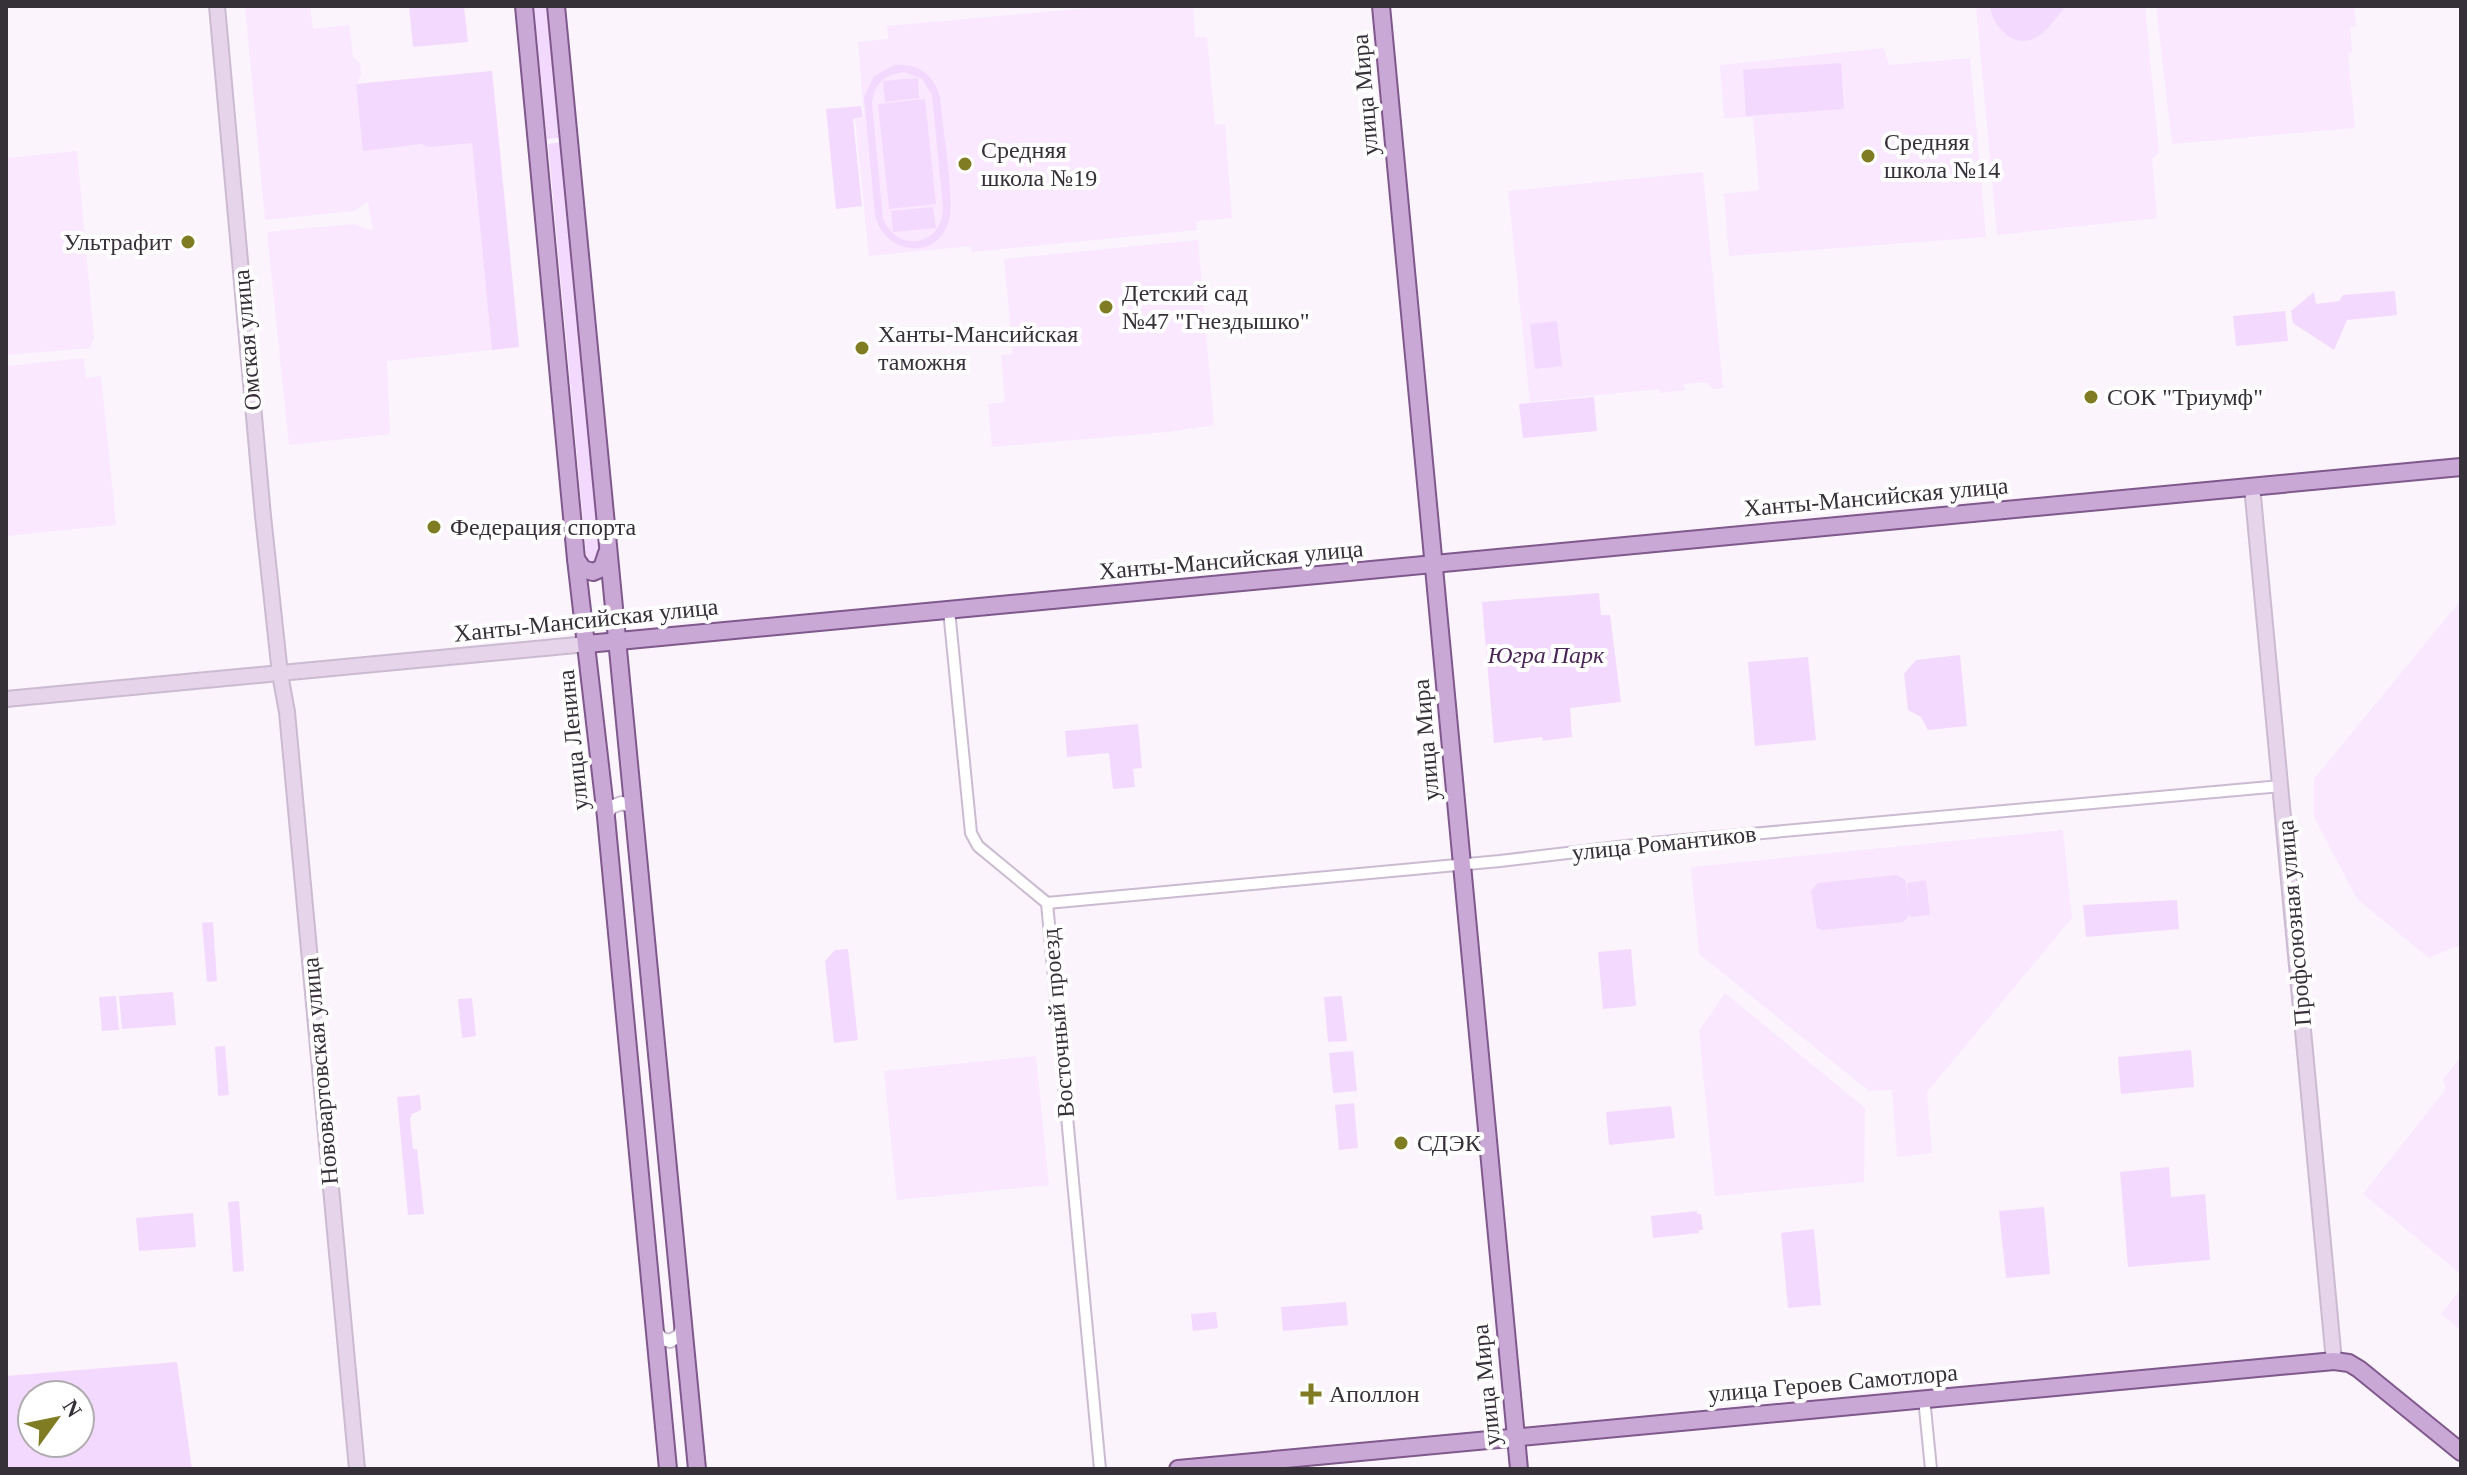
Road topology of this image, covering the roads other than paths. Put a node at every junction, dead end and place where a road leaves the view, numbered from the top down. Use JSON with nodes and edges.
{"nodes":[{"id":1,"x":217,"y":6,"type":"edge"},
{"id":2,"x":524,"y":6,"type":"edge"},
{"id":3,"x":556,"y":6,"type":"edge"},
{"id":4,"x":1381,"y":6,"type":"edge"},
{"id":5,"x":2461,"y":467,"type":"edge"},
{"id":6,"x":2252,"y":486,"type":"junction"},
{"id":7,"x":607,"y":553,"type":"junction"},
{"id":8,"x":576,"y":559,"type":"junction"},
{"id":9,"x":1435,"y":565,"type":"junction"},
{"id":10,"x":949,"y":610,"type":"junction"},
{"id":11,"x":616,"y":641,"type":"junction"},
{"id":12,"x":587,"y":644,"type":"junction"},
{"id":13,"x":280,"y":674,"type":"junction"},
{"id":14,"x":6,"y":699,"type":"edge"},
{"id":15,"x":2281,"y":786,"type":"junction"},
{"id":16,"x":635,"y":813,"type":"junction"},
{"id":17,"x":606,"y":817,"type":"junction"},
{"id":18,"x":1462,"y":864,"type":"junction"},
{"id":19,"x":1047,"y":903,"type":"junction"},
{"id":20,"x":683,"y":1326,"type":"junction"},
{"id":21,"x":654,"y":1329,"type":"junction"},
{"id":22,"x":2334,"y":1361,"type":"junction"},
{"id":23,"x":1924,"y":1398,"type":"junction"},
{"id":24,"x":1515,"y":1437,"type":"junction"},
{"id":25,"x":2461,"y":1452,"type":"edge"},
{"id":26,"x":357,"y":1469,"type":"edge"},
{"id":27,"x":668,"y":1469,"type":"edge"},
{"id":28,"x":697,"y":1469,"type":"edge"},
{"id":29,"x":1100,"y":1469,"type":"edge"},
{"id":30,"x":1178,"y":1469,"type":"edge"},
{"id":31,"x":1519,"y":1469,"type":"edge"},
{"id":32,"x":1931,"y":1469,"type":"edge"}],
"edges":[{"from":1,"to":13,"type":"main road","name":"Омская улица"},
{"from":2,"to":8,"type":"main road","name":"улица Ленина"},
{"from":3,"to":7,"type":"main road"},
{"from":4,"to":9,"type":"main road","name":"улица Мира"},
{"from":5,"to":6,"type":"main road","name":"Ханты-Мансийская улица"},
{"from":6,"to":9,"type":"main road","name":"Ханты-Мансийская улица"},
{"from":6,"to":15,"type":"main road","name":"Профсоюзная улица"},
{"from":7,"to":8,"type":"main road"},
{"from":7,"to":11,"type":"main road"},
{"from":8,"to":12,"type":"main road","name":"улица Ленина"},
{"from":9,"to":10,"type":"main road","name":"Ханты-Мансийская улица"},
{"from":9,"to":18,"type":"main road","name":"улица Мира"},
{"from":10,"to":11,"type":"main road","name":"Ханты-Мансийская улица"},
{"from":10,"to":19,"type":"street","name":"Восточный проезд"},
{"from":11,"to":12,"type":"main road","name":"Ханты-Мансийская улица"},
{"from":11,"to":16,"type":"main road"},
{"from":12,"to":13,"type":"main road","name":"Ханты-Мансийская улица"},
{"from":12,"to":17,"type":"main road","name":"улица Ленина"},
{"from":13,"to":14,"type":"main road","name":"Ханты-Мансийская улица"},
{"from":13,"to":26,"type":"main road","name":"Нововартовская улица"},
{"from":15,"to":18,"type":"street","name":"улица Романтиков"},
{"from":15,"to":22,"type":"main road","name":"Профсоюзная улица"},
{"from":16,"to":17,"type":"street"},
{"from":16,"to":20,"type":"main road"},
{"from":17,"to":21,"type":"main road","name":"улица Ленина"},
{"from":18,"to":19,"type":"street","name":"улица Романтиков"},
{"from":18,"to":24,"type":"main road","name":"улица Мира"},
{"from":19,"to":29,"type":"street","name":"Восточный проезд"},
{"from":20,"to":21,"type":"street"},
{"from":20,"to":28,"type":"main road"},
{"from":21,"to":27,"type":"main road","name":"улица Ленина"},
{"from":22,"to":23,"type":"main road","name":"улица Героев Самотлора"},
{"from":22,"to":25,"type":"main road"},
{"from":23,"to":24,"type":"main road","name":"улица Героев Самотлора"},
{"from":23,"to":32,"type":"street"},
{"from":24,"to":30,"type":"main road","name":"улица Героев Самотлора"},
{"from":24,"to":31,"type":"main road","name":"улица Мира"}]}
